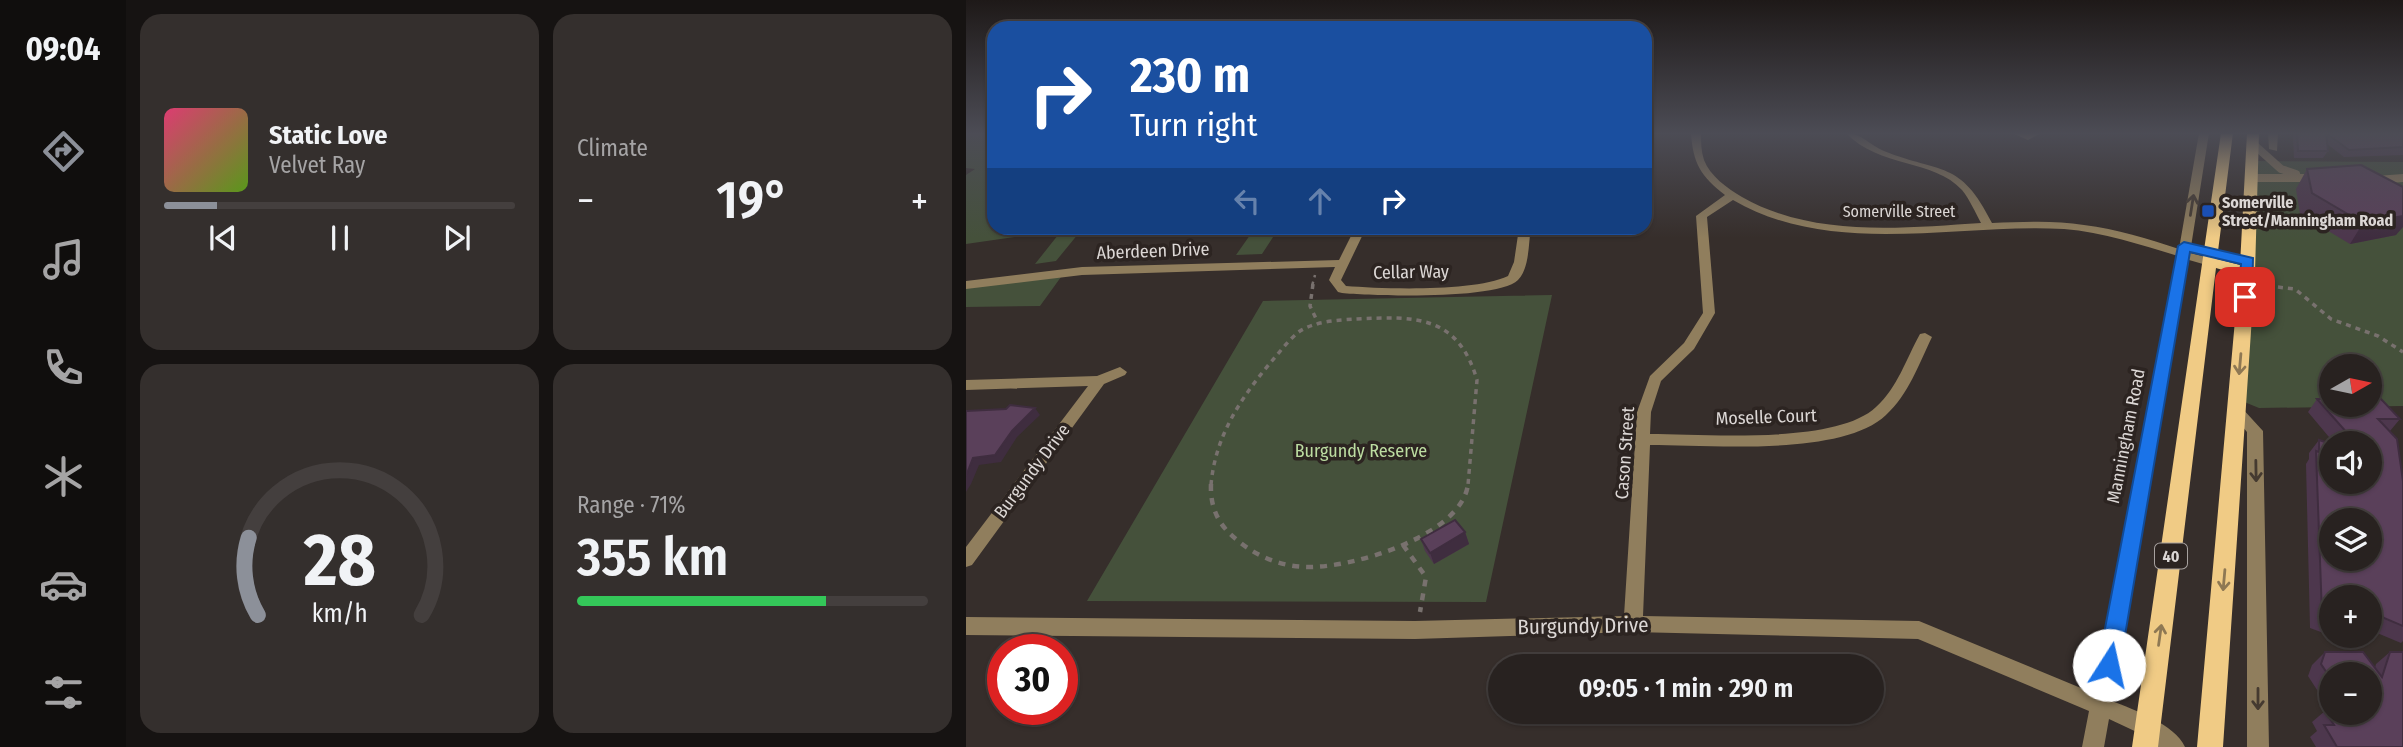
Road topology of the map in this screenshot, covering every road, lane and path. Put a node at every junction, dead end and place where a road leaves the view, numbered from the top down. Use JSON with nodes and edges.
{"nodes":[{"id":1,"x":1703,"y":168,"type":"edge"},
{"id":2,"x":1922,"y":168,"type":"edge"},
{"id":3,"x":2198,"y":168,"type":"edge"},
{"id":4,"x":2223,"y":168,"type":"edge"},
{"id":5,"x":2252,"y":168,"type":"edge"},
{"id":6,"x":2280,"y":168,"type":"edge"},
{"id":7,"x":2305,"y":177,"type":"junction"},
{"id":8,"x":2252,"y":178,"type":"junction"},
{"id":9,"x":2322,"y":178,"type":"edge"},
{"id":10,"x":2403,"y":178,"type":"edge"},
{"id":11,"x":2369,"y":180,"type":"edge"},
{"id":12,"x":1731,"y":196,"type":"junction"},
{"id":13,"x":1989,"y":227,"type":"junction"},
{"id":14,"x":1356,"y":235,"type":"edge"},
{"id":15,"x":1524,"y":235,"type":"edge"},
{"id":16,"x":2183,"y":251,"type":"junction"},
{"id":17,"x":2211,"y":257,"type":"junction"},
{"id":18,"x":1343,"y":262,"type":"junction"},
{"id":19,"x":1318,"y":263,"type":"junction"},
{"id":20,"x":2248,"y":267,"type":"junction"},
{"id":21,"x":966,"y":285,"type":"edge"},
{"id":22,"x":2268,"y":286,"type":"dead end"},
{"id":23,"x":1319,"y":325,"type":"junction"},
{"id":24,"x":1925,"y":337,"type":"dead end"},
{"id":25,"x":2403,"y":352,"type":"edge"},
{"id":26,"x":1120,"y":372,"type":"dead end"},
{"id":27,"x":1098,"y":381,"type":"junction"},
{"id":28,"x":966,"y":385,"type":"edge"},
{"id":29,"x":2236,"y":411,"type":"junction"},
{"id":30,"x":1644,"y":439,"type":"junction"},
{"id":31,"x":1403,"y":545,"type":"junction"},
{"id":32,"x":966,"y":560,"type":"edge"},
{"id":33,"x":1633,"y":624,"type":"junction"},
{"id":34,"x":966,"y":626,"type":"edge"},
{"id":35,"x":1415,"y":631,"type":"junction"},
{"id":36,"x":2099,"y":705,"type":"junction"},
{"id":37,"x":2147,"y":737,"type":"edge"},
{"id":38,"x":2093,"y":747,"type":"edge"},
{"id":39,"x":2174,"y":747,"type":"edge"},
{"id":40,"x":2210,"y":747,"type":"edge"},
{"id":41,"x":2258,"y":747,"type":"edge"}],
"edges":[{"from":1,"to":12,"type":"street","name":"Somerville Street"},
{"from":2,"to":13,"type":"street"},
{"from":16,"to":3,"type":"street","name":"Manningham Road","one_way":true},
{"from":4,"to":17,"type":"main road","number":"40"},
{"from":5,"to":8,"type":"main road"},
{"from":6,"to":7,"type":"lane"},
{"from":7,"to":8,"type":"lane"},
{"from":7,"to":9,"type":"lane"},
{"from":8,"to":20,"type":"main road"},
{"from":10,"to":11,"type":"lane"},
{"from":12,"to":13,"type":"street","name":"Somerville Street"},
{"from":12,"to":30,"type":"street","name":"Cason Street"},
{"from":13,"to":16,"type":"street","name":"Somerville Street"},
{"from":14,"to":18,"type":"street"},
{"from":15,"to":18,"type":"street","name":"Cellar Way"},
{"from":16,"to":17,"type":"street","name":"Somerville Street"},
{"from":16,"to":36,"type":"street","name":"Manningham Road"},
{"from":17,"to":20,"type":"main road"},
{"from":37,"to":17,"type":"main road","number":"40","one_way":true},
{"from":18,"to":19,"type":"street","name":"Aberdeen Drive"},
{"from":19,"to":21,"type":"street","name":"Aberdeen Drive"},
{"from":19,"to":23,"type":"path"},
{"from":20,"to":29,"type":"main road","one_way":true},
{"from":22,"to":25,"type":"path"},
{"from":23,"to":31,"type":"path"},
{"from":23,"to":31,"type":"path"},
{"from":24,"to":30,"type":"street","name":"Moselle Court"},
{"from":26,"to":27,"type":"street"},
{"from":27,"to":28,"type":"street"},
{"from":27,"to":32,"type":"street","name":"Burgundy Drive"},
{"from":29,"to":40,"type":"main road","one_way":true},
{"from":29,"to":41,"type":"street","one_way":true},
{"from":30,"to":33,"type":"street","name":"Cason Street"},
{"from":31,"to":35,"type":"path"},
{"from":33,"to":35,"type":"street","name":"Burgundy Drive"},
{"from":33,"to":36,"type":"street","name":"Burgundy Drive"},
{"from":34,"to":35,"type":"street","name":"Burgundy Drive"},
{"from":36,"to":37,"type":"street","name":"Burgundy Drive"},
{"from":36,"to":38,"type":"street","name":"Manningham Road"},
{"from":37,"to":39,"type":"street","name":"Burgundy Drive"}]}
